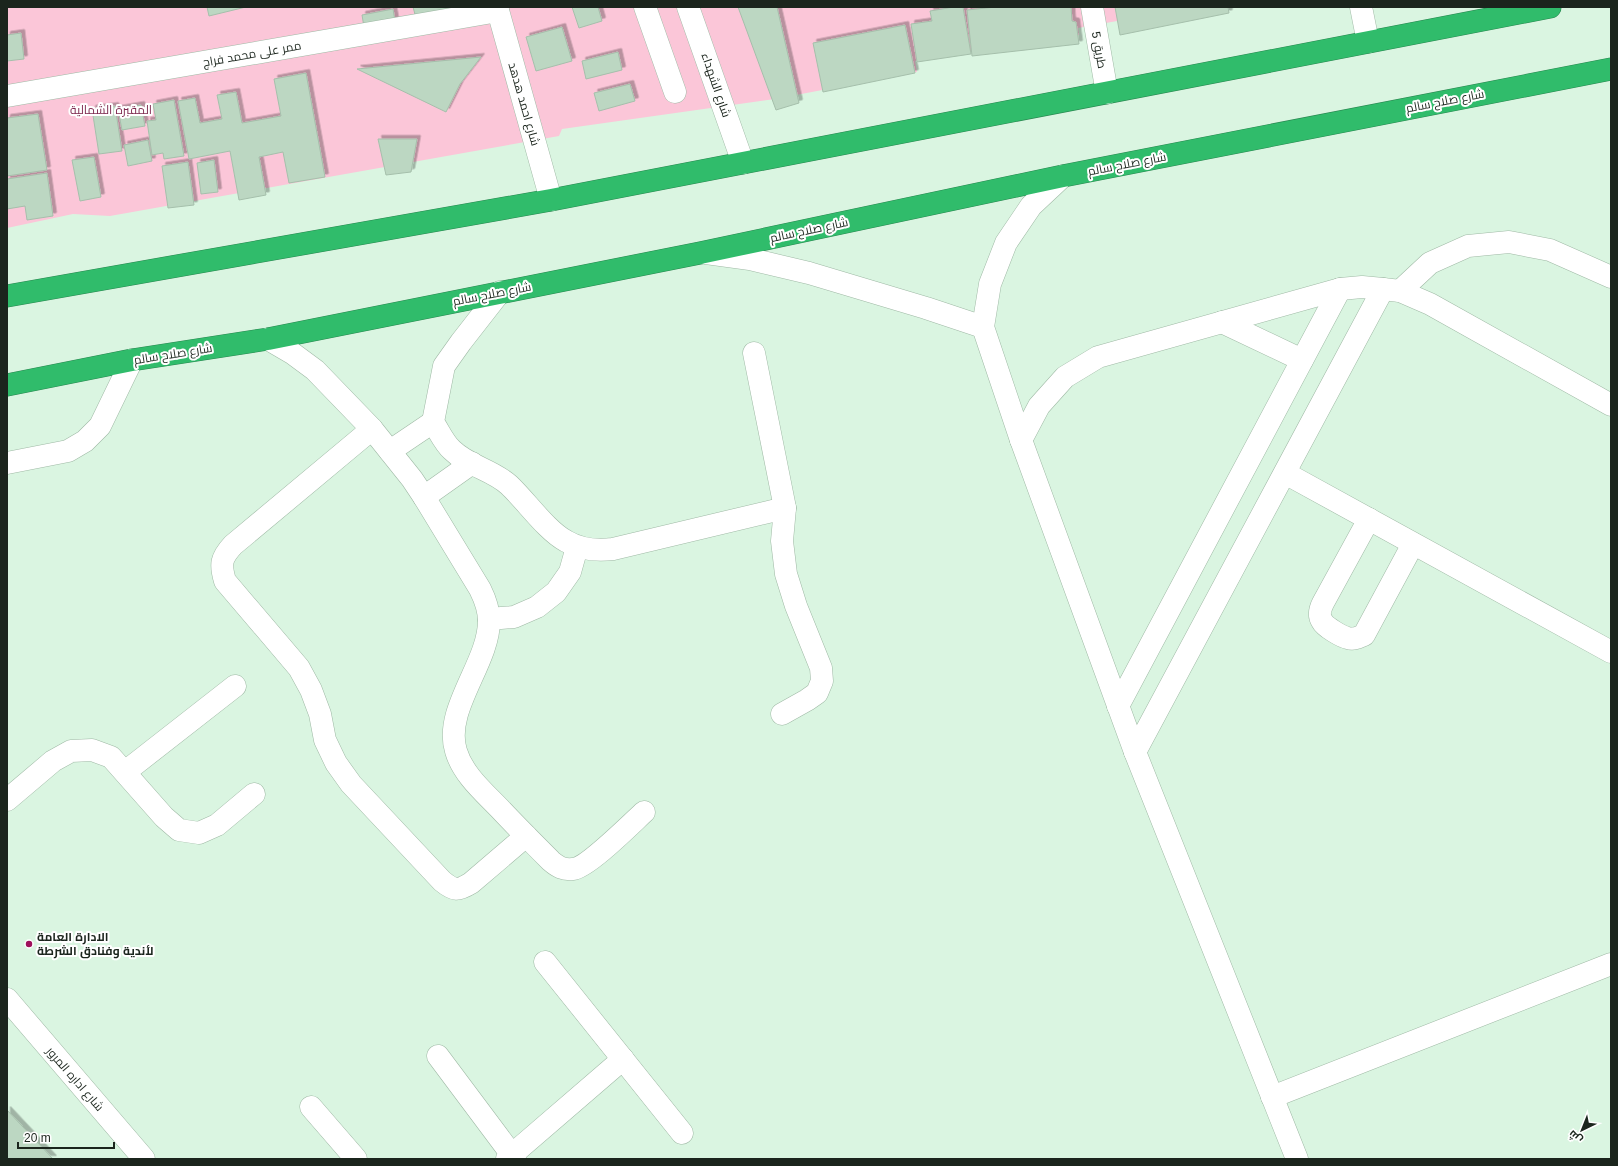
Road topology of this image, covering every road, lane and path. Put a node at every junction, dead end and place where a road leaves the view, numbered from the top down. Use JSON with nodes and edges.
{"nodes":[{"id":1,"x":645,"y":7,"type":"edge"},
{"id":2,"x":688,"y":7,"type":"edge"},
{"id":3,"x":1092,"y":7,"type":"edge"},
{"id":4,"x":1361,"y":7,"type":"edge"},
{"id":5,"x":1550,"y":7,"type":"edge"},
{"id":6,"x":497,"y":9,"type":"edge"},
{"id":7,"x":1368,"y":42,"type":"junction"},
{"id":8,"x":1611,"y":69,"type":"edge"},
{"id":9,"x":675,"y":92,"type":"dead end"},
{"id":10,"x":1107,"y":93,"type":"junction"},
{"id":11,"x":7,"y":96,"type":"edge"},
{"id":12,"x":743,"y":163,"type":"junction"},
{"id":13,"x":1063,"y":176,"type":"junction"},
{"id":14,"x":551,"y":200,"type":"junction"},
{"id":15,"x":700,"y":253,"type":"junction"},
{"id":16,"x":1611,"y":277,"type":"edge"},
{"id":17,"x":1340,"y":289,"type":"junction"},
{"id":18,"x":1392,"y":290,"type":"junction"},
{"id":19,"x":500,"y":292,"type":"junction"},
{"id":20,"x":7,"y":296,"type":"edge"},
{"id":21,"x":1222,"y":322,"type":"junction"},
{"id":22,"x":983,"y":327,"type":"junction"},
{"id":23,"x":268,"y":339,"type":"junction"},
{"id":24,"x":754,"y":354,"type":"dead end"},
{"id":25,"x":132,"y":360,"type":"junction"},
{"id":26,"x":1302,"y":360,"type":"junction"},
{"id":27,"x":7,"y":385,"type":"edge"},
{"id":28,"x":1611,"y":405,"type":"edge"},
{"id":29,"x":433,"y":422,"type":"junction"},
{"id":30,"x":372,"y":429,"type":"junction"},
{"id":31,"x":1020,"y":440,"type":"junction"},
{"id":32,"x":390,"y":451,"type":"junction"},
{"id":33,"x":472,"y":463,"type":"junction"},
{"id":34,"x":7,"y":464,"type":"edge"},
{"id":35,"x":1285,"y":473,"type":"junction"},
{"id":36,"x":424,"y":497,"type":"junction"},
{"id":37,"x":785,"y":508,"type":"junction"},
{"id":38,"x":1369,"y":519,"type":"junction"},
{"id":39,"x":1413,"y":544,"type":"junction"},
{"id":40,"x":577,"y":547,"type":"junction"},
{"id":41,"x":489,"y":619,"type":"junction"},
{"id":42,"x":1611,"y":652,"type":"edge"},
{"id":43,"x":235,"y":686,"type":"dead end"},
{"id":44,"x":1118,"y":706,"type":"junction"},
{"id":45,"x":782,"y":714,"type":"dead end"},
{"id":46,"x":1135,"y":752,"type":"junction"},
{"id":47,"x":125,"y":772,"type":"junction"},
{"id":48,"x":254,"y":794,"type":"dead end"},
{"id":49,"x":7,"y":800,"type":"edge"},
{"id":50,"x":644,"y":812,"type":"dead end"},
{"id":51,"x":526,"y":836,"type":"junction"},
{"id":52,"x":545,"y":962,"type":"dead end"},
{"id":53,"x":1611,"y":964,"type":"edge"},
{"id":54,"x":7,"y":999,"type":"edge"},
{"id":55,"x":438,"y":1056,"type":"dead end"},
{"id":56,"x":623,"y":1059,"type":"junction"},
{"id":57,"x":1272,"y":1097,"type":"junction"},
{"id":58,"x":311,"y":1107,"type":"dead end"},
{"id":59,"x":682,"y":1133,"type":"dead end"},
{"id":60,"x":511,"y":1158,"type":"edge"},
{"id":61,"x":144,"y":1159,"type":"edge"},
{"id":62,"x":356,"y":1159,"type":"edge"},
{"id":63,"x":1297,"y":1159,"type":"edge"}],
"edges":[{"from":1,"to":9,"type":"street"},
{"from":2,"to":12,"type":"street","name":"شارع الشهداء"},
{"from":3,"to":10,"type":"street","name":"طريق 5"},
{"from":4,"to":7,"type":"street"},
{"from":5,"to":7,"type":"highway"},
{"from":6,"to":11,"type":"street","name":"ممر على محمد فراج"},
{"from":6,"to":14,"type":"street","name":"شارع احمد هدهد"},
{"from":7,"to":10,"type":"highway"},
{"from":8,"to":13,"type":"highway","name":"شارع صلاح سالم"},
{"from":10,"to":12,"type":"highway"},
{"from":12,"to":14,"type":"highway"},
{"from":13,"to":15,"type":"highway","name":"شارع صلاح سالم"},
{"from":13,"to":22,"type":"street"},
{"from":14,"to":20,"type":"highway"},
{"from":15,"to":19,"type":"highway","name":"شارع صلاح سالم"},
{"from":15,"to":22,"type":"street"},
{"from":16,"to":18,"type":"street"},
{"from":17,"to":18,"type":"street"},
{"from":17,"to":21,"type":"street"},
{"from":17,"to":26,"type":"street"},
{"from":18,"to":28,"type":"street"},
{"from":18,"to":35,"type":"street"},
{"from":19,"to":23,"type":"highway","name":"شارع صلاح سالم"},
{"from":19,"to":29,"type":"street"},
{"from":21,"to":26,"type":"street"},
{"from":21,"to":31,"type":"street"},
{"from":22,"to":31,"type":"street"},
{"from":23,"to":25,"type":"highway","name":"شارع صلاح سالم"},
{"from":23,"to":30,"type":"street"},
{"from":24,"to":37,"type":"street"},
{"from":25,"to":27,"type":"highway","name":"شارع صلاح سالم"},
{"from":25,"to":34,"type":"street"},
{"from":26,"to":44,"type":"street"},
{"from":29,"to":32,"type":"street"},
{"from":29,"to":33,"type":"street"},
{"from":30,"to":32,"type":"street"},
{"from":30,"to":51,"type":"street"},
{"from":31,"to":44,"type":"street"},
{"from":32,"to":36,"type":"street"},
{"from":33,"to":36,"type":"street"},
{"from":33,"to":40,"type":"street"},
{"from":35,"to":38,"type":"street"},
{"from":35,"to":46,"type":"street"},
{"from":36,"to":41,"type":"street"},
{"from":37,"to":40,"type":"street"},
{"from":37,"to":45,"type":"street"},
{"from":38,"to":39,"type":"street"},
{"from":38,"to":39,"type":"street"},
{"from":39,"to":42,"type":"street"},
{"from":40,"to":41,"type":"street"},
{"from":41,"to":51,"type":"street"},
{"from":43,"to":47,"type":"street"},
{"from":44,"to":46,"type":"street"},
{"from":46,"to":57,"type":"street"},
{"from":47,"to":48,"type":"street"},
{"from":47,"to":49,"type":"street"},
{"from":50,"to":51,"type":"street"},
{"from":52,"to":56,"type":"street"},
{"from":53,"to":57,"type":"street"},
{"from":54,"to":61,"type":"street","name":"شارع اداره المرور"},
{"from":55,"to":60,"type":"street"},
{"from":56,"to":59,"type":"street"},
{"from":56,"to":60,"type":"street"},
{"from":57,"to":63,"type":"street"},
{"from":58,"to":62,"type":"street"}]}
